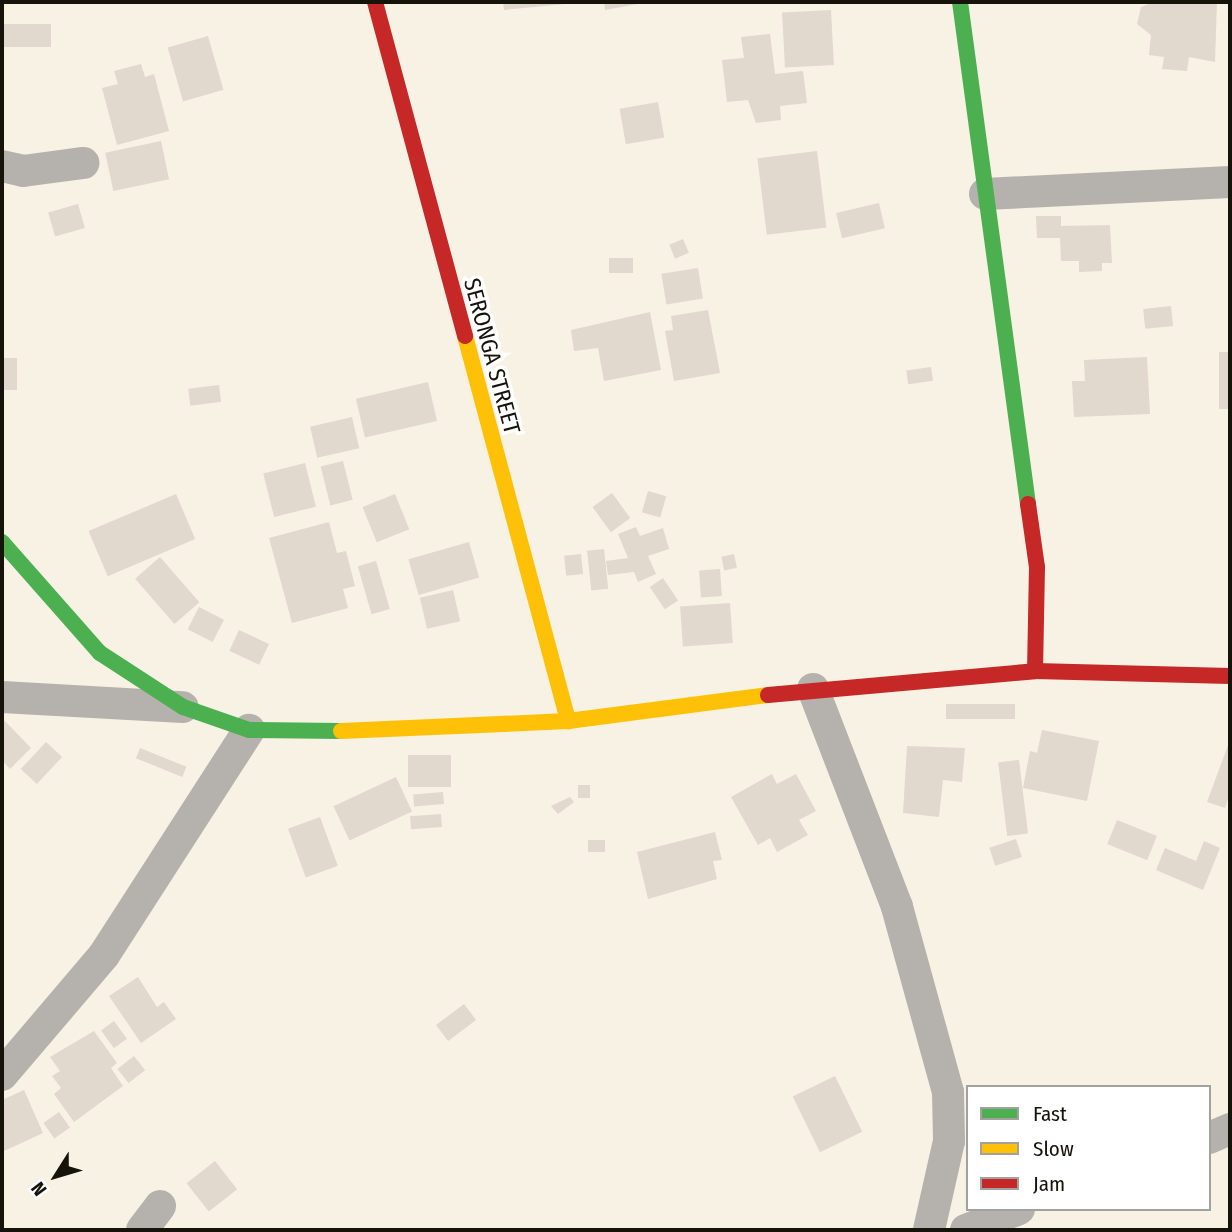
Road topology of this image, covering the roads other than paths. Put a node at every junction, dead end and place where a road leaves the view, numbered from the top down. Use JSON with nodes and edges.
{"nodes":[{"id":1,"x":375,"y":2,"type":"edge"},
{"id":2,"x":960,"y":2,"type":"edge"},
{"id":3,"x":83,"y":163,"type":"dead end"},
{"id":4,"x":2,"y":166,"type":"edge"},
{"id":5,"x":1230,"y":182,"type":"edge"},
{"id":6,"x":985,"y":194,"type":"junction"},
{"id":7,"x":2,"y":542,"type":"edge"},
{"id":8,"x":1035,"y":671,"type":"junction"},
{"id":9,"x":1230,"y":676,"type":"edge"},
{"id":10,"x":813,"y":689,"type":"junction"},
{"id":11,"x":2,"y":697,"type":"edge"},
{"id":12,"x":183,"y":707,"type":"junction"},
{"id":13,"x":568,"y":721,"type":"junction"},
{"id":14,"x":249,"y":730,"type":"junction"},
{"id":15,"x":2,"y":1075,"type":"edge"},
{"id":16,"x":1230,"y":1129,"type":"edge"},
{"id":17,"x":1211,"y":1137,"type":"edge"},
{"id":18,"x":1014,"y":1211,"type":"edge"},
{"id":19,"x":929,"y":1230,"type":"edge"},
{"id":20,"x":966,"y":1230,"type":"edge"}],
"edges":[{"from":1,"to":13,"type":"street","name":"SERONGA STREET"},
{"from":2,"to":6,"type":"street"},
{"from":3,"to":4,"type":"street"},
{"from":5,"to":6,"type":"street"},
{"from":6,"to":8,"type":"street"},
{"from":7,"to":12,"type":"street"},
{"from":8,"to":9,"type":"street"},
{"from":8,"to":10,"type":"street"},
{"from":10,"to":13,"type":"street"},
{"from":10,"to":19,"type":"street"},
{"from":11,"to":12,"type":"street"},
{"from":12,"to":14,"type":"street"},
{"from":13,"to":14,"type":"street"},
{"from":14,"to":15,"type":"street"},
{"from":16,"to":17,"type":"street"},
{"from":18,"to":20,"type":"street"}]}
